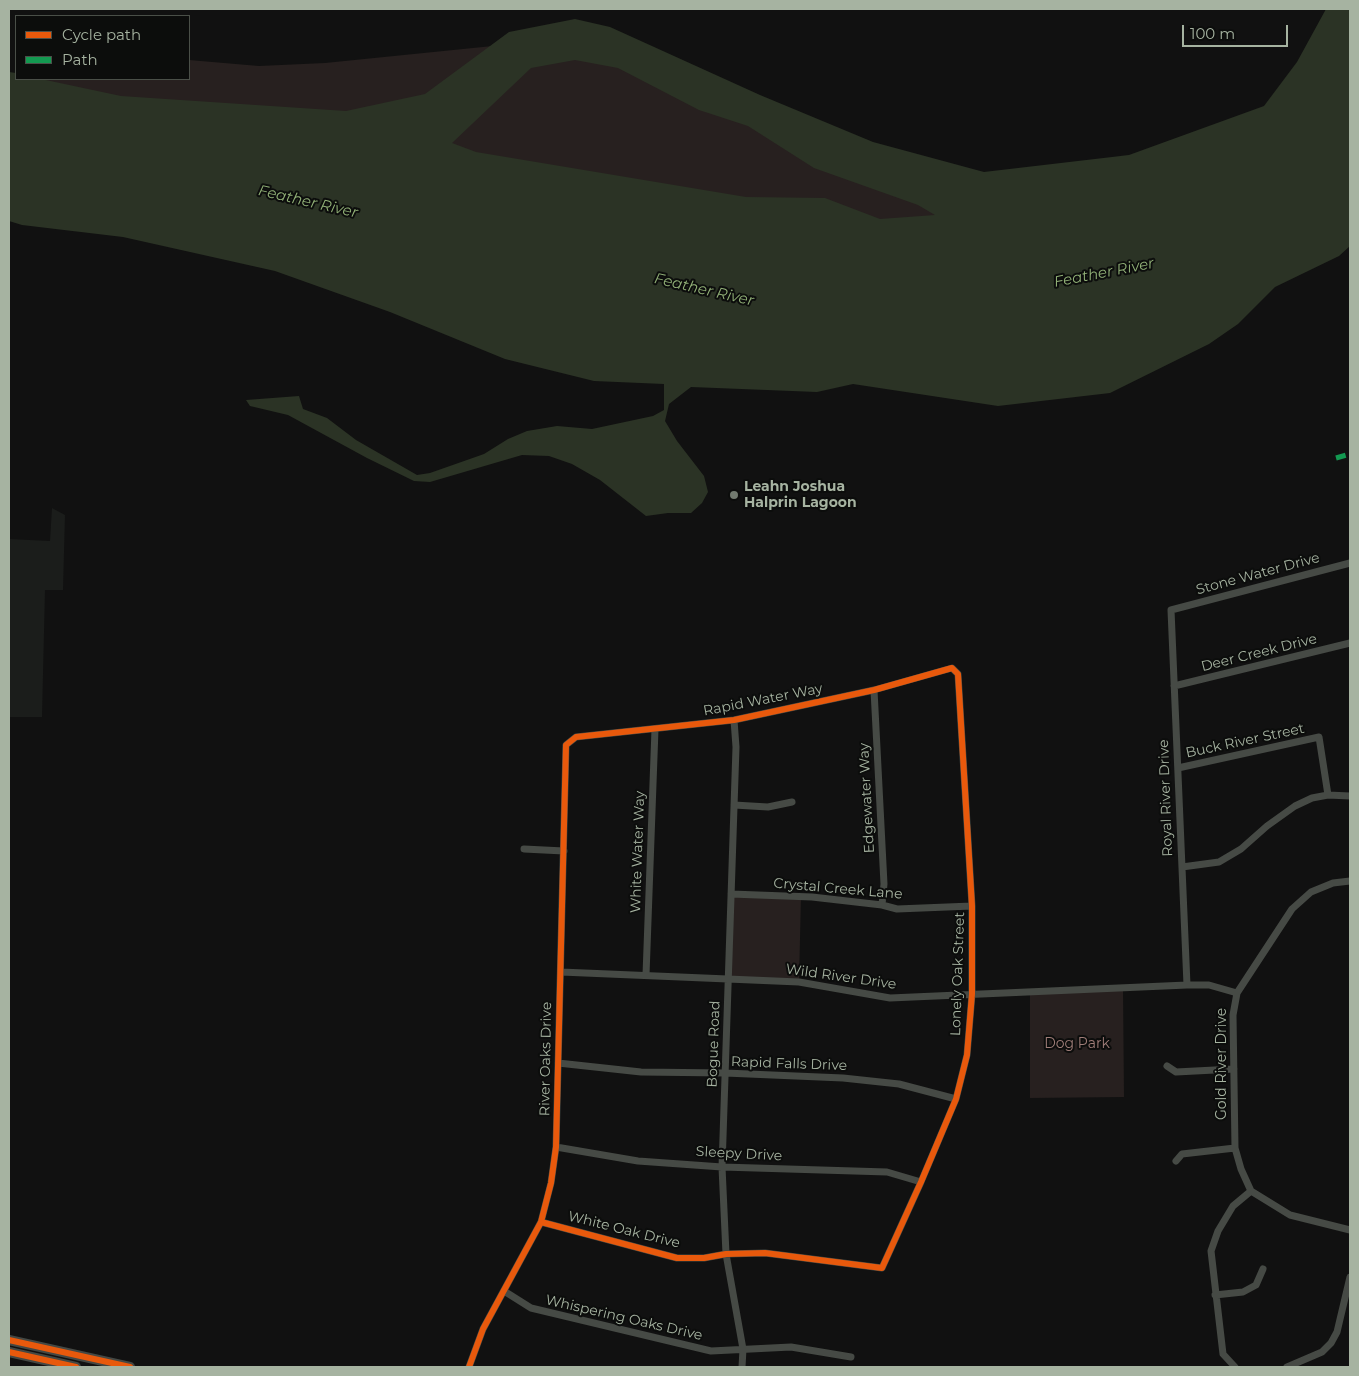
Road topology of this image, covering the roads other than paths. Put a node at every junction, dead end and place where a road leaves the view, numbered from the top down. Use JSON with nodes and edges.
{"nodes":[{"id":1,"x":1350,"y":563,"type":"edge"},
{"id":2,"x":1171,"y":610,"type":"joint"},
{"id":3,"x":1350,"y":643,"type":"edge"},
{"id":4,"x":952,"y":668,"type":"joint"},
{"id":5,"x":1174,"y":686,"type":"junction"},
{"id":6,"x":874,"y":690,"type":"junction"},
{"id":7,"x":734,"y":720,"type":"junction"},
{"id":8,"x":655,"y":730,"type":"junction"},
{"id":9,"x":576,"y":737,"type":"joint"},
{"id":10,"x":1178,"y":768,"type":"junction"},
{"id":11,"x":1328,"y":795,"type":"junction"},
{"id":12,"x":1350,"y":796,"type":"edge"},
{"id":13,"x":792,"y":802,"type":"dead end"},
{"id":14,"x":734,"y":805,"type":"junction"},
{"id":15,"x":524,"y":849,"type":"dead end"},
{"id":16,"x":564,"y":850,"type":"junction"},
{"id":17,"x":1182,"y":867,"type":"junction"},
{"id":18,"x":1350,"y":881,"type":"edge"},
{"id":19,"x":731,"y":894,"type":"junction"},
{"id":20,"x":882,"y":905,"type":"junction"},
{"id":21,"x":972,"y":906,"type":"junction"},
{"id":22,"x":561,"y":972,"type":"junction"},
{"id":23,"x":646,"y":976,"type":"junction"},
{"id":24,"x":728,"y":978,"type":"junction"},
{"id":25,"x":1187,"y":985,"type":"junction"},
{"id":26,"x":1237,"y":993,"type":"junction"},
{"id":27,"x":972,"y":994,"type":"junction"},
{"id":28,"x":558,"y":1063,"type":"junction"},
{"id":29,"x":1167,"y":1066,"type":"dead end"},
{"id":30,"x":1234,"y":1069,"type":"junction"},
{"id":31,"x":725,"y":1073,"type":"junction"},
{"id":32,"x":956,"y":1099,"type":"junction"},
{"id":33,"x":556,"y":1146,"type":"junction"},
{"id":34,"x":1235,"y":1148,"type":"junction"},
{"id":35,"x":1176,"y":1161,"type":"dead end"},
{"id":36,"x":722,"y":1167,"type":"junction"},
{"id":37,"x":921,"y":1182,"type":"junction"},
{"id":38,"x":1251,"y":1191,"type":"junction"},
{"id":39,"x":540,"y":1222,"type":"junction"},
{"id":40,"x":1350,"y":1230,"type":"edge"},
{"id":41,"x":726,"y":1254,"type":"junction"},
{"id":42,"x":882,"y":1268,"type":"joint"},
{"id":43,"x":1263,"y":1270,"type":"dead end"},
{"id":44,"x":1350,"y":1277,"type":"edge"},
{"id":45,"x":504,"y":1291,"type":"junction"},
{"id":46,"x":1215,"y":1295,"type":"junction"},
{"id":47,"x":9,"y":1340,"type":"edge"},
{"id":48,"x":743,"y":1349,"type":"junction"},
{"id":49,"x":9,"y":1352,"type":"edge"},
{"id":50,"x":851,"y":1357,"type":"dead end"},
{"id":51,"x":76,"y":1367,"type":"edge"},
{"id":52,"x":130,"y":1367,"type":"edge"},
{"id":53,"x":469,"y":1367,"type":"edge"},
{"id":54,"x":742,"y":1367,"type":"edge"},
{"id":55,"x":1235,"y":1367,"type":"edge"},
{"id":56,"x":1287,"y":1367,"type":"edge"}],
"edges":[{"from":1,"to":2,"type":"street","name":"Stone Water Drive"},
{"from":2,"to":5,"type":"street","name":"Royal River Drive"},
{"from":3,"to":5,"type":"street","name":"Deer Creek Drive"},
{"from":4,"to":6,"type":"street","name":"Rapid Water Way"},
{"from":4,"to":21,"type":"street","name":"Lonely Oak Street"},
{"from":5,"to":10,"type":"street","name":"Royal River Drive"},
{"from":6,"to":7,"type":"street","name":"Rapid Water Way"},
{"from":6,"to":20,"type":"street","name":"Edgewater Way"},
{"from":7,"to":8,"type":"street","name":"Rapid Water Way"},
{"from":7,"to":14,"type":"street","name":"Bogue Road"},
{"from":8,"to":9,"type":"street","name":"Rapid Water Way"},
{"from":8,"to":23,"type":"street","name":"White Water Way"},
{"from":9,"to":16,"type":"street","name":"River Oaks Drive"},
{"from":10,"to":11,"type":"street","name":"Buck River Street"},
{"from":10,"to":17,"type":"street","name":"Royal River Drive"},
{"from":11,"to":12,"type":"street"},
{"from":11,"to":17,"type":"street"},
{"from":13,"to":14,"type":"street"},
{"from":14,"to":19,"type":"street","name":"Bogue Road"},
{"from":15,"to":16,"type":"street"},
{"from":16,"to":22,"type":"street","name":"River Oaks Drive"},
{"from":17,"to":25,"type":"street","name":"Royal River Drive"},
{"from":18,"to":26,"type":"street","name":"Gold River Drive"},
{"from":19,"to":20,"type":"street","name":"Crystal Creek Lane"},
{"from":19,"to":24,"type":"street","name":"Bogue Road"},
{"from":20,"to":21,"type":"street","name":"Crystal Creek Lane"},
{"from":21,"to":27,"type":"street","name":"Lonely Oak Street"},
{"from":22,"to":23,"type":"street","name":"Wild River Drive"},
{"from":22,"to":28,"type":"street","name":"River Oaks Drive"},
{"from":23,"to":24,"type":"street","name":"Wild River Drive"},
{"from":24,"to":27,"type":"street","name":"Wild River Drive"},
{"from":24,"to":31,"type":"street","name":"Bogue Road"},
{"from":25,"to":26,"type":"street","name":"Wild River Drive"},
{"from":25,"to":27,"type":"street","name":"Wild River Drive"},
{"from":26,"to":30,"type":"street","name":"Gold River Drive"},
{"from":27,"to":32,"type":"street","name":"Lonely Oak Street"},
{"from":28,"to":31,"type":"street","name":"Rapid Falls Drive"},
{"from":28,"to":33,"type":"street","name":"River Oaks Drive"},
{"from":29,"to":30,"type":"street"},
{"from":30,"to":34,"type":"street","name":"Gold River Drive"},
{"from":31,"to":32,"type":"street","name":"Rapid Falls Drive"},
{"from":31,"to":36,"type":"street","name":"Bogue Road"},
{"from":32,"to":37,"type":"street","name":"Lonely Oak Street"},
{"from":33,"to":36,"type":"street","name":"Sleepy Drive"},
{"from":33,"to":39,"type":"street","name":"River Oaks Drive"},
{"from":34,"to":35,"type":"street"},
{"from":34,"to":38,"type":"street","name":"Gold River Drive"},
{"from":36,"to":37,"type":"street","name":"Sleepy Drive"},
{"from":36,"to":41,"type":"street","name":"Bogue Road"},
{"from":37,"to":42,"type":"street","name":"Lonely Oak Street"},
{"from":38,"to":40,"type":"street"},
{"from":38,"to":46,"type":"street"},
{"from":39,"to":41,"type":"street","name":"White Oak Drive"},
{"from":39,"to":45,"type":"street","name":"River Oaks Drive"},
{"from":41,"to":42,"type":"street","name":"White Oak Drive"},
{"from":41,"to":48,"type":"street","name":"Bogue Road"},
{"from":43,"to":46,"type":"street"},
{"from":44,"to":56,"type":"street"},
{"from":45,"to":48,"type":"street","name":"Whispering Oaks Drive"},
{"from":45,"to":53,"type":"street","name":"River Oaks Drive"},
{"from":46,"to":55,"type":"street"},
{"from":47,"to":52,"type":"main road"},
{"from":48,"to":50,"type":"street","name":"Whispering Oaks Drive"},
{"from":48,"to":54,"type":"street","name":"Bogue Road"},
{"from":49,"to":51,"type":"main road"}]}
